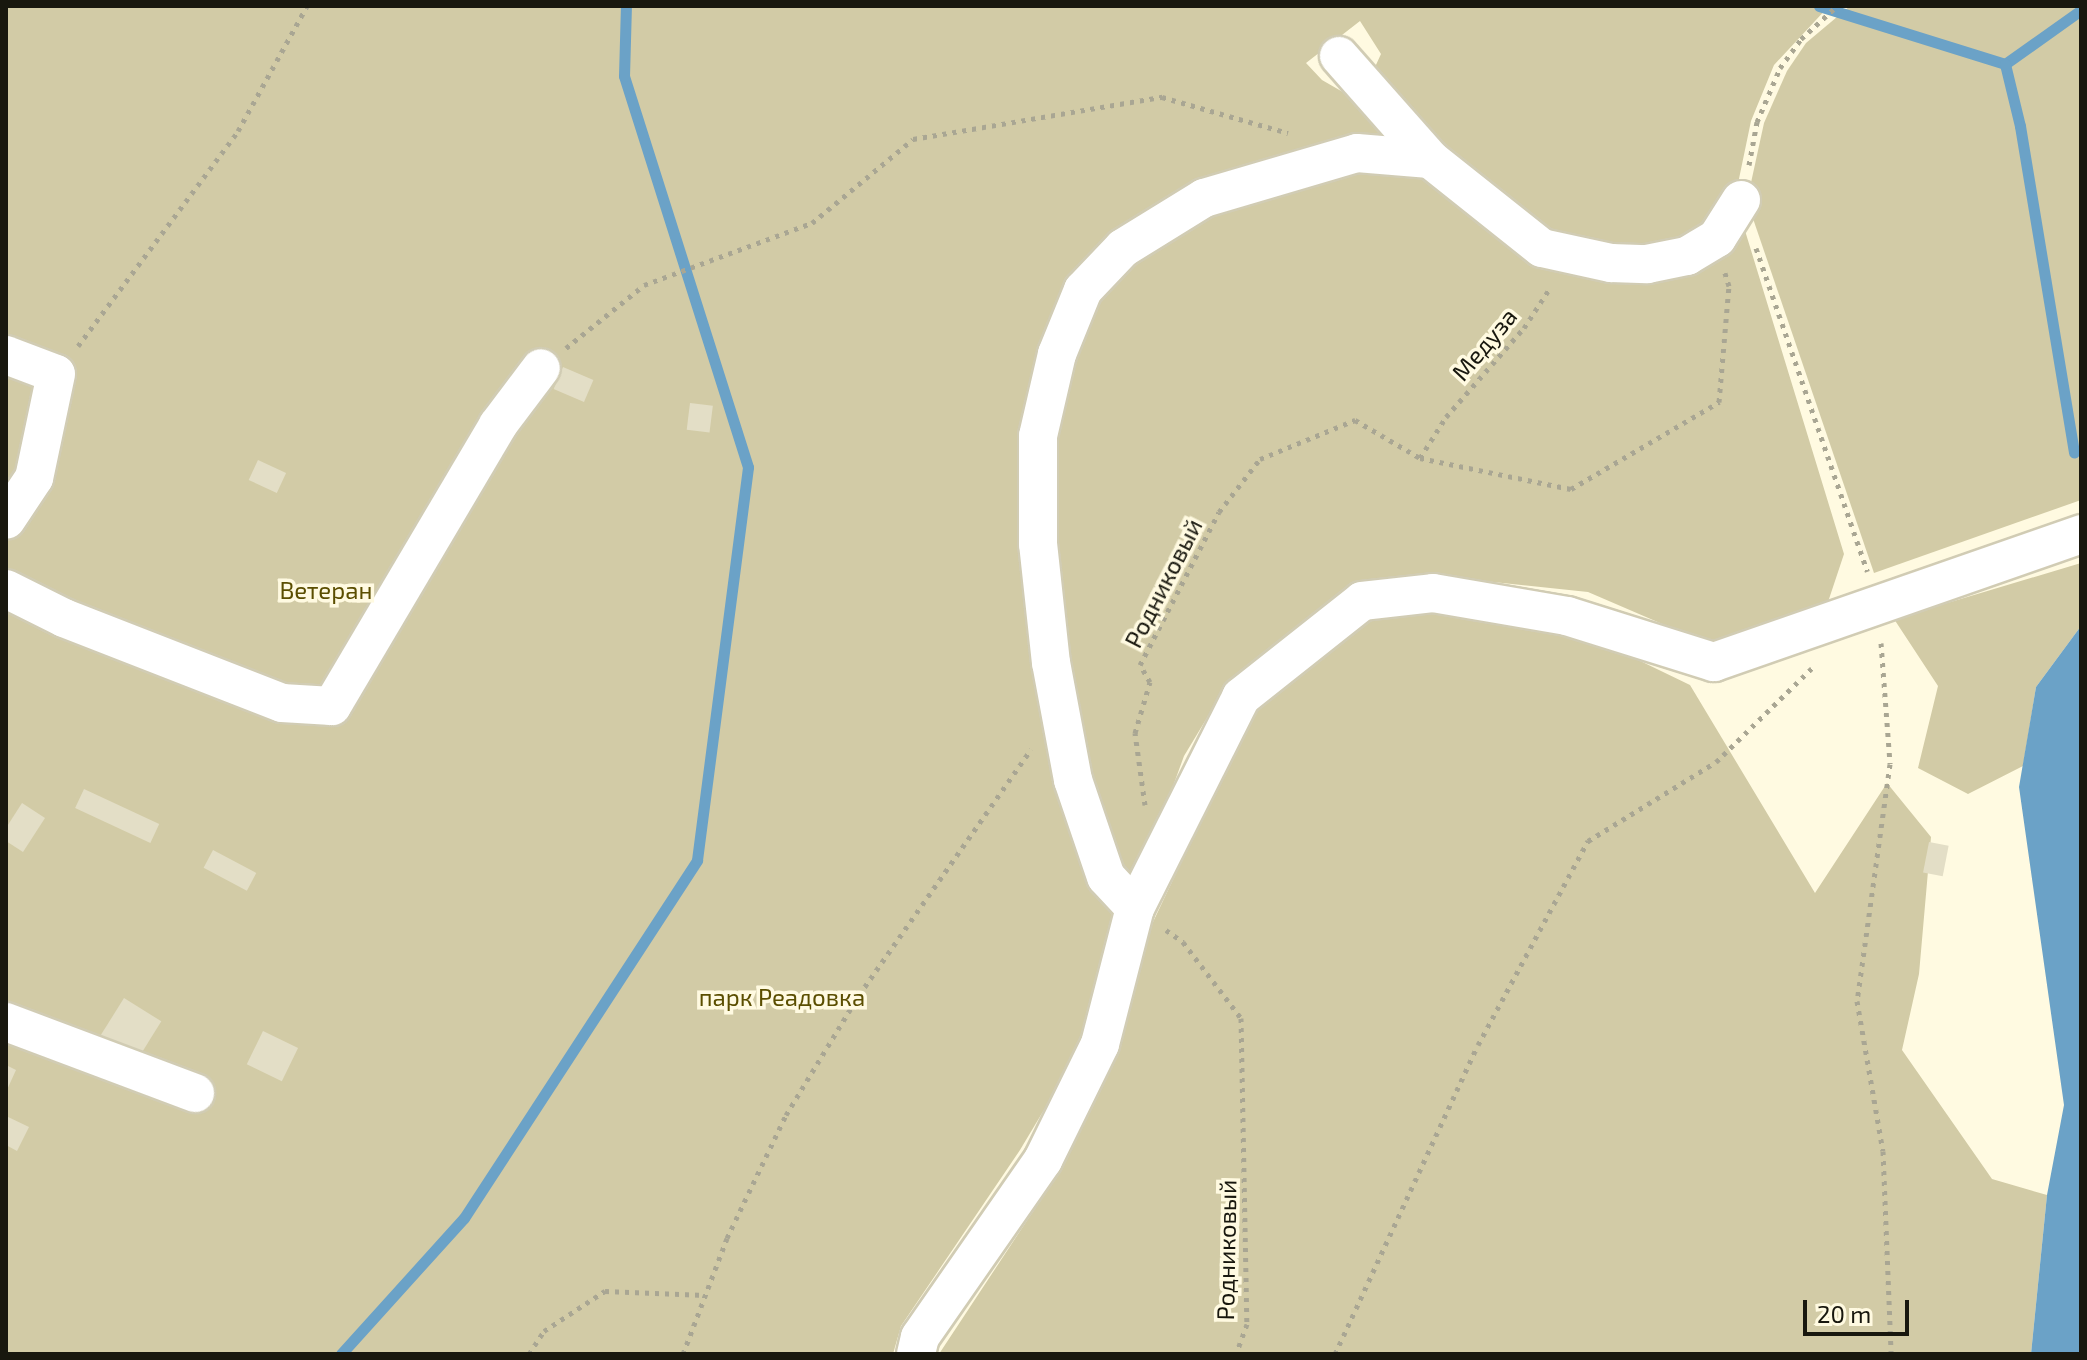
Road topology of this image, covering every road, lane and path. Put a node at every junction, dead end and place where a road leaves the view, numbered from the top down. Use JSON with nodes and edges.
{"nodes":[{"id":1,"x":307,"y":6,"type":"edge"},
{"id":2,"x":1837,"y":6,"type":"edge"},
{"id":3,"x":1339,"y":56,"type":"dead end"},
{"id":4,"x":1297,"y":136,"type":"dead end"},
{"id":5,"x":1430,"y":159,"type":"junction"},
{"id":6,"x":1741,"y":200,"type":"junction"},
{"id":7,"x":1717,"y":238,"type":"junction"},
{"id":8,"x":1578,"y":255,"type":"junction"},
{"id":9,"x":6,"y":355,"type":"edge"},
{"id":10,"x":541,"y":368,"type":"joint"},
{"id":11,"x":56,"y":374,"type":"junction"},
{"id":12,"x":1420,"y":458,"type":"junction"},
{"id":13,"x":6,"y":520,"type":"edge"},
{"id":14,"x":2081,"y":534,"type":"edge"},
{"id":15,"x":6,"y":589,"type":"edge"},
{"id":16,"x":1879,"y":603,"type":"junction"},
{"id":17,"x":1824,"y":656,"type":"dead end"},
{"id":18,"x":1059,"y":709,"type":"junction"},
{"id":19,"x":1146,"y":812,"type":"dead end"},
{"id":20,"x":1135,"y":908,"type":"junction"},
{"id":21,"x":6,"y":1022,"type":"edge"},
{"id":22,"x":195,"y":1093,"type":"dead end"},
{"id":23,"x":705,"y":1295,"type":"junction"},
{"id":24,"x":529,"y":1354,"type":"edge"},
{"id":25,"x":683,"y":1354,"type":"edge"},
{"id":26,"x":916,"y":1354,"type":"edge"},
{"id":27,"x":1236,"y":1354,"type":"edge"},
{"id":28,"x":1335,"y":1354,"type":"edge"},
{"id":29,"x":1891,"y":1354,"type":"edge"}],
"edges":[{"from":1,"to":11,"type":"path"},
{"from":2,"to":6,"type":"path"},
{"from":3,"to":5,"type":"street"},
{"from":4,"to":10,"type":"path"},
{"from":5,"to":8,"type":"street"},
{"from":5,"to":18,"type":"street"},
{"from":6,"to":7,"type":"street"},
{"from":6,"to":16,"type":"path"},
{"from":7,"to":8,"type":"street"},
{"from":7,"to":12,"type":"path","name":"Родниковый"},
{"from":8,"to":12,"type":"path","name":"Медуза"},
{"from":9,"to":11,"type":"street"},
{"from":10,"to":15,"type":"street"},
{"from":11,"to":13,"type":"street"},
{"from":12,"to":19,"type":"path","name":"Родниковый"},
{"from":14,"to":16,"type":"street"},
{"from":16,"to":20,"type":"street"},
{"from":16,"to":29,"type":"path"},
{"from":17,"to":28,"type":"path"},
{"from":18,"to":20,"type":"street"},
{"from":18,"to":23,"type":"path"},
{"from":20,"to":26,"type":"street"},
{"from":20,"to":27,"type":"path","name":"Родниковый"},
{"from":21,"to":22,"type":"street"},
{"from":23,"to":24,"type":"path"},
{"from":23,"to":25,"type":"path"}]}
